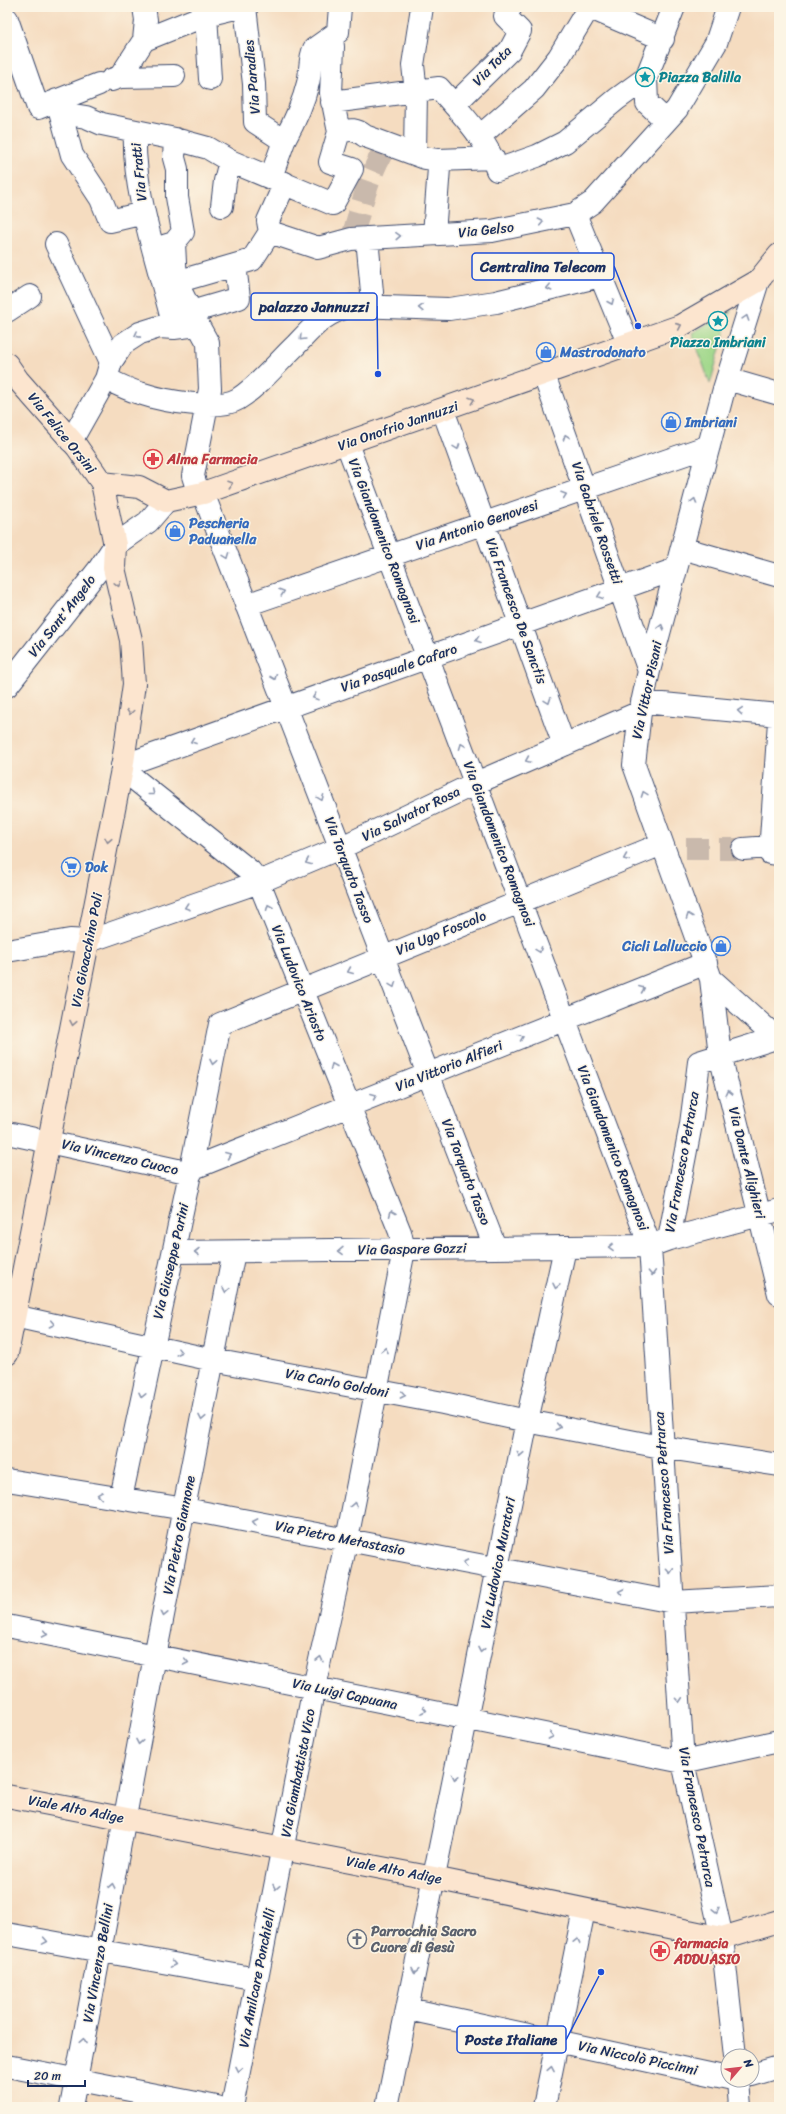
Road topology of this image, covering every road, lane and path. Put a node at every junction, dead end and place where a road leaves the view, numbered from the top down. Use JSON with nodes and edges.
{"nodes":[{"id":1,"x":144,"y":7,"type":"edge"},
{"id":2,"x":239,"y":7,"type":"edge"},
{"id":3,"x":245,"y":7,"type":"edge"},
{"id":4,"x":340,"y":7,"type":"edge"},
{"id":5,"x":422,"y":7,"type":"edge"},
{"id":6,"x":511,"y":7,"type":"edge"},
{"id":7,"x":589,"y":7,"type":"edge"},
{"id":8,"x":674,"y":7,"type":"edge"},
{"id":9,"x":728,"y":7,"type":"edge"},
{"id":10,"x":206,"y":15,"type":"junction"},
{"id":11,"x":9,"y":34,"type":"edge"},
{"id":12,"x":332,"y":38,"type":"junction"},
{"id":13,"x":144,"y":40,"type":"junction"},
{"id":14,"x":662,"y":42,"type":"junction"},
{"id":15,"x":174,"y":76,"type":"dead end"},
{"id":16,"x":646,"y":78,"type":"junction"},
{"id":17,"x":210,"y":79,"type":"dead end"},
{"id":18,"x":110,"y":80,"type":"junction"},
{"id":19,"x":416,"y":92,"type":"junction"},
{"id":20,"x":332,"y":102,"type":"junction"},
{"id":21,"x":454,"y":105,"type":"junction"},
{"id":22,"x":52,"y":107,"type":"junction"},
{"id":23,"x":666,"y":121,"type":"junction"},
{"id":24,"x":135,"y":131,"type":"junction"},
{"id":25,"x":339,"y":132,"type":"junction"},
{"id":26,"x":480,"y":136,"type":"junction"},
{"id":27,"x":175,"y":139,"type":"junction"},
{"id":28,"x":284,"y":142,"type":"junction"},
{"id":29,"x":415,"y":154,"type":"junction"},
{"id":30,"x":438,"y":160,"type":"junction"},
{"id":31,"x":230,"y":161,"type":"junction"},
{"id":32,"x":496,"y":164,"type":"junction"},
{"id":33,"x":278,"y":180,"type":"junction"},
{"id":34,"x":222,"y":206,"type":"dead end"},
{"id":35,"x":144,"y":213,"type":"junction"},
{"id":36,"x":575,"y":214,"type":"junction"},
{"id":37,"x":270,"y":232,"type":"junction"},
{"id":38,"x":434,"y":234,"type":"junction"},
{"id":39,"x":357,"y":237,"type":"junction"},
{"id":40,"x":56,"y":244,"type":"dead end"},
{"id":41,"x":164,"y":246,"type":"junction"},
{"id":42,"x":779,"y":255,"type":"edge"},
{"id":43,"x":235,"y":265,"type":"junction"},
{"id":44,"x":600,"y":276,"type":"junction"},
{"id":45,"x":758,"y":281,"type":"junction"},
{"id":46,"x":176,"y":282,"type":"junction"},
{"id":47,"x":30,"y":296,"type":"dead end"},
{"id":48,"x":371,"y":307,"type":"junction"},
{"id":49,"x":7,"y":311,"type":"edge"},
{"id":50,"x":195,"y":318,"type":"junction"},
{"id":51,"x":174,"y":328,"type":"junction"},
{"id":52,"x":629,"y":345,"type":"junction"},
{"id":53,"x":108,"y":371,"type":"junction"},
{"id":54,"x":544,"y":375,"type":"junction"},
{"id":55,"x":11,"y":376,"type":"edge"},
{"id":56,"x":724,"y":387,"type":"junction"},
{"id":57,"x":779,"y":394,"type":"edge"},
{"id":58,"x":206,"y":404,"type":"junction"},
{"id":59,"x":443,"y":410,"type":"junction"},
{"id":60,"x":71,"y":441,"type":"junction"},
{"id":61,"x":347,"y":444,"type":"junction"},
{"id":62,"x":709,"y":446,"type":"junction"},
{"id":63,"x":102,"y":483,"type":"junction"},
{"id":64,"x":584,"y":488,"type":"junction"},
{"id":65,"x":201,"y":494,"type":"junction"},
{"id":66,"x":166,"y":502,"type":"junction"},
{"id":67,"x":484,"y":522,"type":"junction"},
{"id":68,"x":115,"y":545,"type":"junction"},
{"id":69,"x":682,"y":548,"type":"junction"},
{"id":70,"x":389,"y":555,"type":"junction"},
{"id":71,"x":676,"y":569,"type":"junction"},
{"id":72,"x":779,"y":576,"type":"edge"},
{"id":73,"x":620,"y":589,"type":"junction"},
{"id":74,"x":246,"y":605,"type":"junction"},
{"id":75,"x":520,"y":624,"type":"junction"},
{"id":76,"x":428,"y":658,"type":"junction"},
{"id":77,"x":649,"y":671,"type":"junction"},
{"id":78,"x":7,"y":686,"type":"edge"},
{"id":79,"x":641,"y":707,"type":"junction"},
{"id":80,"x":286,"y":708,"type":"junction"},
{"id":81,"x":779,"y":715,"type":"edge"},
{"id":82,"x":779,"y":721,"type":"edge"},
{"id":83,"x":564,"y":745,"type":"junction"},
{"id":84,"x":122,"y":767,"type":"junction"},
{"id":85,"x":476,"y":783,"type":"junction"},
{"id":86,"x":662,"y":844,"type":"junction"},
{"id":87,"x":340,"y":848,"type":"junction"},
{"id":88,"x":743,"y":849,"type":"tunnel mouth"},
{"id":89,"x":775,"y":850,"type":"edge"},
{"id":90,"x":259,"y":882,"type":"junction"},
{"id":91,"x":520,"y":901,"type":"junction"},
{"id":92,"x":89,"y":941,"type":"junction"},
{"id":93,"x":7,"y":951,"type":"edge"},
{"id":94,"x":383,"y":957,"type":"junction"},
{"id":95,"x":709,"y":971,"type":"junction"},
{"id":96,"x":302,"y":991,"type":"junction"},
{"id":97,"x":565,"y":1020,"type":"junction"},
{"id":98,"x":220,"y":1024,"type":"joint"},
{"id":99,"x":779,"y":1038,"type":"edge"},
{"id":100,"x":720,"y":1055,"type":"junction"},
{"id":101,"x":428,"y":1075,"type":"junction"},
{"id":102,"x":349,"y":1106,"type":"junction"},
{"id":103,"x":7,"y":1133,"type":"edge"},
{"id":104,"x":50,"y":1142,"type":"junction"},
{"id":105,"x":191,"y":1171,"type":"junction"},
{"id":106,"x":769,"y":1212,"type":"edge"},
{"id":107,"x":660,"y":1242,"type":"junction"},
{"id":108,"x":495,"y":1247,"type":"junction"},
{"id":109,"x":565,"y":1248,"type":"junction"},
{"id":110,"x":404,"y":1250,"type":"junction"},
{"id":111,"x":174,"y":1252,"type":"junction"},
{"id":112,"x":234,"y":1252,"type":"junction"},
{"id":113,"x":779,"y":1294,"type":"edge"},
{"id":114,"x":14,"y":1316,"type":"junction"},
{"id":115,"x":152,"y":1345,"type":"junction"},
{"id":116,"x":7,"y":1354,"type":"edge"},
{"id":117,"x":213,"y":1360,"type":"junction"},
{"id":118,"x":377,"y":1390,"type":"junction"},
{"id":119,"x":527,"y":1421,"type":"junction"},
{"id":120,"x":661,"y":1447,"type":"junction"},
{"id":121,"x":779,"y":1465,"type":"edge"},
{"id":122,"x":7,"y":1480,"type":"edge"},
{"id":123,"x":120,"y":1498,"type":"junction"},
{"id":124,"x":185,"y":1509,"type":"junction"},
{"id":125,"x":347,"y":1539,"type":"junction"},
{"id":126,"x":497,"y":1569,"type":"junction"},
{"id":127,"x":779,"y":1596,"type":"edge"},
{"id":128,"x":673,"y":1602,"type":"junction"},
{"id":129,"x":7,"y":1626,"type":"edge"},
{"id":130,"x":155,"y":1656,"type":"junction"},
{"id":131,"x":314,"y":1687,"type":"junction"},
{"id":132,"x":467,"y":1719,"type":"junction"},
{"id":133,"x":779,"y":1741,"type":"edge"},
{"id":134,"x":683,"y":1762,"type":"junction"},
{"id":135,"x":7,"y":1796,"type":"edge"},
{"id":136,"x":124,"y":1818,"type":"junction"},
{"id":137,"x":283,"y":1849,"type":"junction"},
{"id":138,"x":434,"y":1878,"type":"junction"},
{"id":139,"x":584,"y":1910,"type":"junction"},
{"id":140,"x":779,"y":1921,"type":"edge"},
{"id":141,"x":7,"y":1934,"type":"edge"},
{"id":142,"x":722,"y":1938,"type":"junction"},
{"id":143,"x":100,"y":1951,"type":"junction"},
{"id":144,"x":257,"y":1979,"type":"junction"},
{"id":145,"x":408,"y":2009,"type":"junction"},
{"id":146,"x":556,"y":2040,"type":"junction"},
{"id":147,"x":734,"y":2048,"type":"edge"},
{"id":148,"x":7,"y":2066,"type":"edge"},
{"id":149,"x":779,"y":2067,"type":"edge"},
{"id":150,"x":760,"y":2073,"type":"edge"},
{"id":151,"x":720,"y":2076,"type":"edge"},
{"id":152,"x":76,"y":2079,"type":"junction"},
{"id":153,"x":739,"y":2088,"type":"edge"},
{"id":154,"x":71,"y":2107,"type":"edge"},
{"id":155,"x":217,"y":2107,"type":"edge"},
{"id":156,"x":232,"y":2107,"type":"edge"},
{"id":157,"x":387,"y":2107,"type":"edge"},
{"id":158,"x":544,"y":2107,"type":"edge"},
{"id":159,"x":740,"y":2107,"type":"edge"}],
"edges":[{"from":1,"to":13,"type":"street"},
{"from":2,"to":10,"type":"street"},
{"from":3,"to":28,"type":"street","name":"Via Paradies"},
{"from":4,"to":12,"type":"street"},
{"from":5,"to":19,"type":"street"},
{"from":6,"to":21,"type":"street","name":"Via Tota"},
{"from":7,"to":14,"type":"street"},
{"from":7,"to":26,"type":"street"},
{"from":8,"to":14,"type":"street"},
{"from":9,"to":23,"type":"street","name":"Via Gelso"},
{"from":10,"to":13,"type":"street"},
{"from":10,"to":17,"type":"street"},
{"from":11,"to":22,"type":"street"},
{"from":12,"to":20,"type":"street"},
{"from":12,"to":28,"type":"street"},
{"from":13,"to":18,"type":"street"},
{"from":14,"to":16,"type":"street"},
{"from":15,"to":18,"type":"street"},
{"from":16,"to":23,"type":"street"},
{"from":16,"to":32,"type":"street"},
{"from":18,"to":22,"type":"street"},
{"from":19,"to":20,"type":"street"},
{"from":19,"to":21,"type":"street"},
{"from":19,"to":29,"type":"street"},
{"from":20,"to":25,"type":"street"},
{"from":21,"to":26,"type":"street"},
{"from":22,"to":24,"type":"street"},
{"from":22,"to":35,"type":"street"},
{"from":23,"to":36,"type":"street","name":"Via Gelso"},
{"from":24,"to":27,"type":"street"},
{"from":24,"to":35,"type":"street","name":"Via Fratti"},
{"from":25,"to":29,"type":"street"},
{"from":25,"to":33,"type":"street"},
{"from":26,"to":32,"type":"street"},
{"from":27,"to":31,"type":"street"},
{"from":27,"to":41,"type":"street"},
{"from":28,"to":33,"type":"street"},
{"from":29,"to":30,"type":"street"},
{"from":30,"to":32,"type":"street"},
{"from":30,"to":38,"type":"street"},
{"from":31,"to":33,"type":"street"},
{"from":31,"to":34,"type":"street"},
{"from":33,"to":37,"type":"street"},
{"from":35,"to":41,"type":"street","name":"Via Fratti"},
{"from":38,"to":36,"type":"street","name":"Via Gelso","one_way":true},
{"from":36,"to":44,"type":"street"},
{"from":37,"to":39,"type":"street","name":"Via Gelso"},
{"from":37,"to":43,"type":"street"},
{"from":39,"to":38,"type":"street","name":"Via Gelso","one_way":true},
{"from":39,"to":48,"type":"street"},
{"from":40,"to":53,"type":"street"},
{"from":41,"to":46,"type":"street"},
{"from":41,"to":51,"type":"street"},
{"from":42,"to":45,"type":"street"},
{"from":43,"to":46,"type":"street"},
{"from":43,"to":50,"type":"street"},
{"from":44,"to":48,"type":"street","one_way":true},
{"from":44,"to":52,"type":"street","one_way":true},
{"from":52,"to":45,"type":"street","one_way":true},
{"from":56,"to":45,"type":"street","one_way":true},
{"from":46,"to":50,"type":"street","name":"Via Torquato Tasso"},
{"from":47,"to":49,"type":"street"},
{"from":48,"to":58,"type":"street","one_way":true},
{"from":50,"to":51,"type":"street"},
{"from":50,"to":58,"type":"street","name":"Via Torquato Tasso"},
{"from":51,"to":53,"type":"street","one_way":true},
{"from":52,"to":54,"type":"street","name":"Via Onofrio Jannuzzi"},
{"from":53,"to":58,"type":"street"},
{"from":53,"to":60,"type":"street"},
{"from":59,"to":54,"type":"street","name":"Via Onofrio Jannuzzi","one_way":true},
{"from":64,"to":54,"type":"street","name":"Via Gabriele Rossetti","one_way":true},
{"from":55,"to":60,"type":"street","name":"Via Felice Orsini"},
{"from":56,"to":57,"type":"street"},
{"from":56,"to":62,"type":"street","name":"Via Vittor Pisani"},
{"from":58,"to":65,"type":"street","name":"Via Torquato Tasso"},
{"from":59,"to":61,"type":"street","name":"Via Onofrio Jannuzzi"},
{"from":59,"to":67,"type":"street","name":"Via Francesco De Sanctis","one_way":true},
{"from":60,"to":63,"type":"street","name":"Via Felice Orsini"},
{"from":65,"to":61,"type":"street","name":"Via Onofrio Jannuzzi","one_way":true},
{"from":61,"to":70,"type":"street","name":"Via Giandomenico Romagnosi"},
{"from":62,"to":64,"type":"street","name":"Via Antonio Genovesi"},
{"from":69,"to":62,"type":"street","name":"Via Vittor Pisani","one_way":true},
{"from":63,"to":66,"type":"street"},
{"from":63,"to":68,"type":"street","name":"Via Gioacchino Poli"},
{"from":67,"to":64,"type":"street","name":"Via Antonio Genovesi","one_way":true},
{"from":64,"to":73,"type":"street","name":"Via Gabriele Rossetti"},
{"from":65,"to":66,"type":"street","name":"Via Onofrio Jannuzzi"},
{"from":65,"to":74,"type":"street","name":"Via Torquato Tasso","one_way":true},
{"from":66,"to":68,"type":"street"},
{"from":67,"to":70,"type":"street","name":"Via Antonio Genovesi"},
{"from":67,"to":75,"type":"street","name":"Via Francesco De Sanctis"},
{"from":68,"to":78,"type":"street","name":"Via Sant'Angelo"},
{"from":68,"to":84,"type":"street","name":"Via Gioacchino Poli","one_way":true},
{"from":69,"to":71,"type":"street","name":"Via Vittor Pisani"},
{"from":69,"to":72,"type":"street"},
{"from":74,"to":70,"type":"street","name":"Via Antonio Genovesi","one_way":true},
{"from":70,"to":76,"type":"street","name":"Via Giandomenico Romagnosi"},
{"from":71,"to":73,"type":"street","name":"Via Pasquale Cafaro"},
{"from":77,"to":71,"type":"street","name":"Via Vittor Pisani","one_way":true},
{"from":73,"to":75,"type":"street","name":"Via Pasquale Cafaro","one_way":true},
{"from":73,"to":77,"type":"street","name":"Via Gabriele Rossetti"},
{"from":74,"to":80,"type":"street","name":"Via Torquato Tasso","one_way":true},
{"from":75,"to":76,"type":"street","name":"Via Pasquale Cafaro","one_way":true},
{"from":75,"to":83,"type":"street","name":"Via Francesco De Sanctis","one_way":true},
{"from":76,"to":80,"type":"street","name":"Via Pasquale Cafaro","one_way":true},
{"from":85,"to":76,"type":"street","name":"Via Giandomenico Romagnosi","one_way":true},
{"from":77,"to":79,"type":"street","name":"Via Vittor Pisani"},
{"from":81,"to":79,"type":"street","one_way":true},
{"from":79,"to":83,"type":"street","name":"Via Salvator Rosa"},
{"from":86,"to":79,"type":"street","name":"Via Vittor Pisani","one_way":true},
{"from":80,"to":84,"type":"street","name":"Via Pasquale Cafaro","one_way":true},
{"from":80,"to":87,"type":"street","name":"Via Torquato Tasso","one_way":true},
{"from":82,"to":89,"type":"street"},
{"from":83,"to":85,"type":"street","name":"Via Salvator Rosa","one_way":true},
{"from":84,"to":90,"type":"street","name":"Via Ludovico Ariosto","one_way":true},
{"from":84,"to":92,"type":"street","name":"Via Gioacchino Poli","one_way":true},
{"from":85,"to":87,"type":"street","name":"Via Salvator Rosa"},
{"from":85,"to":91,"type":"street","name":"Via Giandomenico Romagnosi"},
{"from":86,"to":91,"type":"street","name":"Via Ugo Foscolo","one_way":true},
{"from":95,"to":86,"type":"street","name":"Via Vittor Pisani","one_way":true},
{"from":87,"to":90,"type":"street","name":"Via Salvator Rosa","one_way":true},
{"from":87,"to":94,"type":"street","name":"Via Torquato Tasso"},
{"from":88,"to":89,"type":"street"},
{"from":90,"to":92,"type":"street","name":"Via Salvator Rosa","one_way":true},
{"from":96,"to":90,"type":"street","name":"Via Ludovico Ariosto","one_way":true},
{"from":91,"to":94,"type":"street","name":"Via Ugo Foscolo"},
{"from":91,"to":97,"type":"street","name":"Via Giandomenico Romagnosi","one_way":true},
{"from":92,"to":93,"type":"street"},
{"from":92,"to":104,"type":"street","name":"Via Gioacchino Poli","one_way":true},
{"from":94,"to":96,"type":"street","name":"Via Ugo Foscolo","one_way":true},
{"from":94,"to":101,"type":"street","name":"Via Torquato Tasso","one_way":true},
{"from":97,"to":95,"type":"street","name":"Via Vittorio Alfieri","one_way":true},
{"from":95,"to":99,"type":"street"},
{"from":95,"to":100,"type":"street","name":"Via Dante Alighieri"},
{"from":96,"to":98,"type":"street","name":"Via Ugo Foscolo"},
{"from":102,"to":96,"type":"street","name":"Via Ludovico Ariosto","one_way":true},
{"from":101,"to":97,"type":"street","name":"Via Vittorio Alfieri","one_way":true},
{"from":97,"to":107,"type":"street","name":"Via Giandomenico Romagnosi"},
{"from":98,"to":105,"type":"street","name":"Via Giuseppe Parini","one_way":true},
{"from":99,"to":100,"type":"street"},
{"from":106,"to":100,"type":"street","name":"Via Dante Alighieri","one_way":true},
{"from":100,"to":107,"type":"street","name":"Via Francesco Petrarca"},
{"from":102,"to":101,"type":"street","name":"Via Vittorio Alfieri","one_way":true},
{"from":101,"to":108,"type":"street","name":"Via Torquato Tasso"},
{"from":105,"to":102,"type":"street","name":"Via Vittorio Alfieri","one_way":true},
{"from":110,"to":102,"type":"street","name":"Via Ludovico Ariosto","one_way":true},
{"from":103,"to":104,"type":"street","name":"Via Vincenzo Cuoco"},
{"from":104,"to":105,"type":"street","name":"Via Vincenzo Cuoco"},
{"from":104,"to":114,"type":"street","name":"Via Gioacchino Poli"},
{"from":105,"to":111,"type":"street","name":"Via Giuseppe Parini"},
{"from":106,"to":107,"type":"street","name":"Via Gaspare Gozzi"},
{"from":106,"to":113,"type":"street","name":"Via Dante Alighieri"},
{"from":107,"to":109,"type":"street","name":"Via Gaspare Gozzi","one_way":true},
{"from":107,"to":120,"type":"street","name":"Via Francesco Petrarca","one_way":true},
{"from":108,"to":109,"type":"street","name":"Via Gaspare Gozzi"},
{"from":108,"to":110,"type":"street","name":"Via Gaspare Gozzi"},
{"from":109,"to":119,"type":"street","name":"Via Ludovico Muratori","one_way":true},
{"from":110,"to":112,"type":"street","name":"Via Gaspare Gozzi","one_way":true},
{"from":118,"to":110,"type":"street","name":"Via Giambattista Vico","one_way":true},
{"from":112,"to":111,"type":"street","name":"Via Gaspare Gozzi","one_way":true},
{"from":111,"to":115,"type":"street","name":"Via Giuseppe Parini"},
{"from":112,"to":117,"type":"street","name":"Via Pietro Giannone","one_way":true},
{"from":114,"to":115,"type":"street","name":"Via Carlo Goldoni","one_way":true},
{"from":114,"to":116,"type":"street","name":"Via Gioacchino Poli"},
{"from":115,"to":117,"type":"street","name":"Via Carlo Goldoni","one_way":true},
{"from":115,"to":123,"type":"street","name":"Via Giuseppe Parini","one_way":true},
{"from":117,"to":118,"type":"street","name":"Via Carlo Goldoni"},
{"from":117,"to":124,"type":"street","name":"Via Pietro Giannone","one_way":true},
{"from":118,"to":119,"type":"street","name":"Via Carlo Goldoni","one_way":true},
{"from":125,"to":118,"type":"street","name":"Via Giambattista Vico","one_way":true},
{"from":119,"to":120,"type":"street","name":"Via Carlo Goldoni","one_way":true},
{"from":119,"to":126,"type":"street","name":"Via Ludovico Muratori","one_way":true},
{"from":120,"to":121,"type":"street","name":"Via Carlo Goldoni"},
{"from":120,"to":128,"type":"street","name":"Via Francesco Petrarca","one_way":true},
{"from":123,"to":122,"type":"street","name":"Via Pietro Metastasio","one_way":true},
{"from":123,"to":124,"type":"street","name":"Via Pietro Metastasio"},
{"from":125,"to":124,"type":"street","name":"Via Pietro Metastasio","one_way":true},
{"from":124,"to":130,"type":"street","name":"Via Pietro Giannone","one_way":true},
{"from":126,"to":125,"type":"street","name":"Via Pietro Metastasio","one_way":true},
{"from":131,"to":125,"type":"street","name":"Via Giambattista Vico","one_way":true},
{"from":128,"to":126,"type":"street","name":"Via Pietro Metastasio","one_way":true},
{"from":126,"to":132,"type":"street","name":"Via Ludovico Muratori","one_way":true},
{"from":127,"to":128,"type":"street","name":"Via Pietro Metastasio"},
{"from":128,"to":134,"type":"street","name":"Via Francesco Petrarca","one_way":true},
{"from":129,"to":130,"type":"street","name":"Via Luigi Capuana","one_way":true},
{"from":130,"to":131,"type":"street","name":"Via Luigi Capuana","one_way":true},
{"from":130,"to":136,"type":"street","name":"Via Pietro Giannone","one_way":true},
{"from":131,"to":132,"type":"street","name":"Via Luigi Capuana","one_way":true},
{"from":131,"to":137,"type":"street","name":"Via Giambattista Vico"},
{"from":132,"to":134,"type":"street","name":"Via Luigi Capuana","one_way":true},
{"from":132,"to":138,"type":"street","name":"Via Ludovico Muratori","one_way":true},
{"from":133,"to":134,"type":"street"},
{"from":134,"to":142,"type":"street","name":"Via Francesco Petrarca","one_way":true},
{"from":135,"to":136,"type":"street","name":"Viale Alto Adige"},
{"from":136,"to":137,"type":"street","name":"Viale Alto Adige"},
{"from":143,"to":136,"type":"street","name":"Via Vincenzo Bellini","one_way":true},
{"from":137,"to":138,"type":"street","name":"Viale Alto Adige"},
{"from":137,"to":144,"type":"street","name":"Via Amilcare Ponchielli","one_way":true},
{"from":138,"to":139,"type":"street","name":"Viale Alto Adige"},
{"from":138,"to":145,"type":"street","name":"Via Ludovico Muratori","one_way":true},
{"from":139,"to":142,"type":"street","name":"Viale Alto Adige"},
{"from":146,"to":139,"type":"street","one_way":true},
{"from":140,"to":142,"type":"street","name":"Viale Alto Adige"},
{"from":141,"to":143,"type":"street","one_way":true},
{"from":142,"to":147,"type":"street","name":"Via Francesco Petrarca"},
{"from":143,"to":144,"type":"street","one_way":true},
{"from":152,"to":143,"type":"street","name":"Via Vincenzo Bellini","one_way":true},
{"from":144,"to":156,"type":"street","name":"Via Amilcare Ponchielli","one_way":true},
{"from":145,"to":146,"type":"street","name":"Via Niccolò Piccinni"},
{"from":145,"to":157,"type":"street","name":"Via Ludovico Muratori"},
{"from":146,"to":151,"type":"street","name":"Via Niccolò Piccinni"},
{"from":158,"to":146,"type":"street","one_way":true},
{"from":148,"to":152,"type":"street"},
{"from":149,"to":150,"type":"street"},
{"from":152,"to":154,"type":"street","name":"Via Vincenzo Bellini"},
{"from":152,"to":155,"type":"street"},
{"from":153,"to":159,"type":"street"}]}
